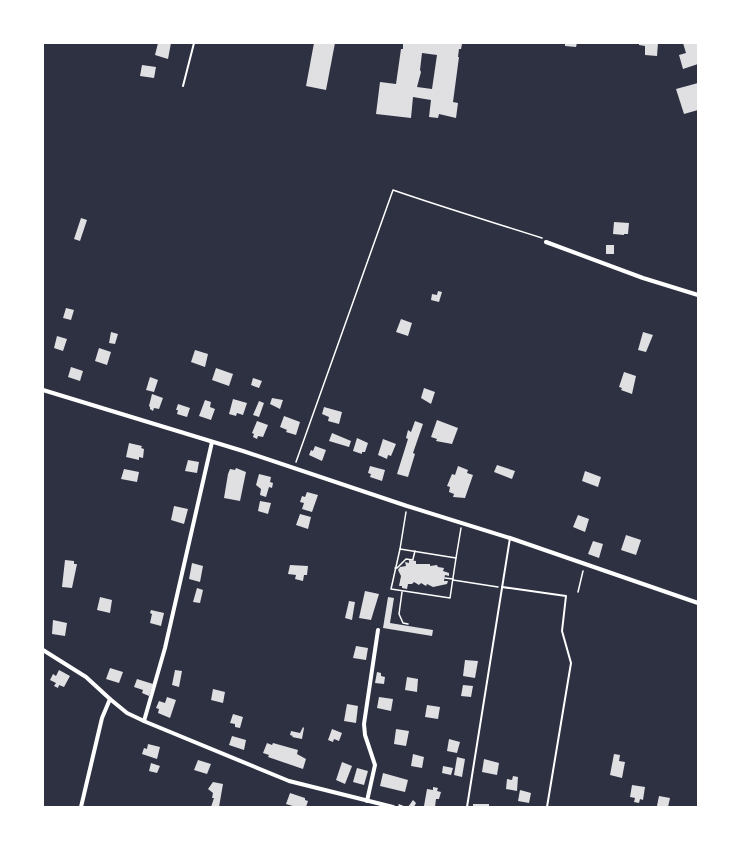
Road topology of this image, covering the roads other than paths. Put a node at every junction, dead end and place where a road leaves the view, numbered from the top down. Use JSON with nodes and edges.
{"nodes":[{"id":1,"x":194,"y":43,"type":"edge"},
{"id":2,"x":183,"y":86,"type":"dead end"},
{"id":3,"x":546,"y":242,"type":"road end"},
{"id":4,"x":698,"y":295,"type":"edge"},
{"id":5,"x":43,"y":390,"type":"edge"},
{"id":6,"x":212,"y":442,"type":"junction"},
{"id":7,"x":510,"y":538,"type":"junction"},
{"id":8,"x":502,"y":587,"type":"junction"},
{"id":9,"x":698,"y":603,"type":"edge"},
{"id":10,"x":378,"y":630,"type":"dead end"},
{"id":11,"x":43,"y":650,"type":"edge"},
{"id":12,"x":110,"y":700,"type":"junction"},
{"id":13,"x":144,"y":721,"type":"junction"},
{"id":14,"x":367,"y":801,"type":"junction"},
{"id":15,"x":390,"y":806,"type":"edge"},
{"id":16,"x":82,"y":807,"type":"edge"},
{"id":17,"x":467,"y":807,"type":"edge"},
{"id":18,"x":547,"y":807,"type":"edge"}],
"edges":[{"from":1,"to":2,"type":"lane"},
{"from":3,"to":4,"type":"street"},
{"from":5,"to":6,"type":"street"},
{"from":6,"to":7,"type":"street"},
{"from":6,"to":13,"type":"street"},
{"from":7,"to":8,"type":"lane"},
{"from":7,"to":9,"type":"street"},
{"from":8,"to":17,"type":"lane"},
{"from":8,"to":18,"type":"lane"},
{"from":10,"to":14,"type":"street"},
{"from":11,"to":12,"type":"street"},
{"from":12,"to":13,"type":"street"},
{"from":12,"to":16,"type":"street"},
{"from":13,"to":14,"type":"street"},
{"from":14,"to":15,"type":"street"}]}
